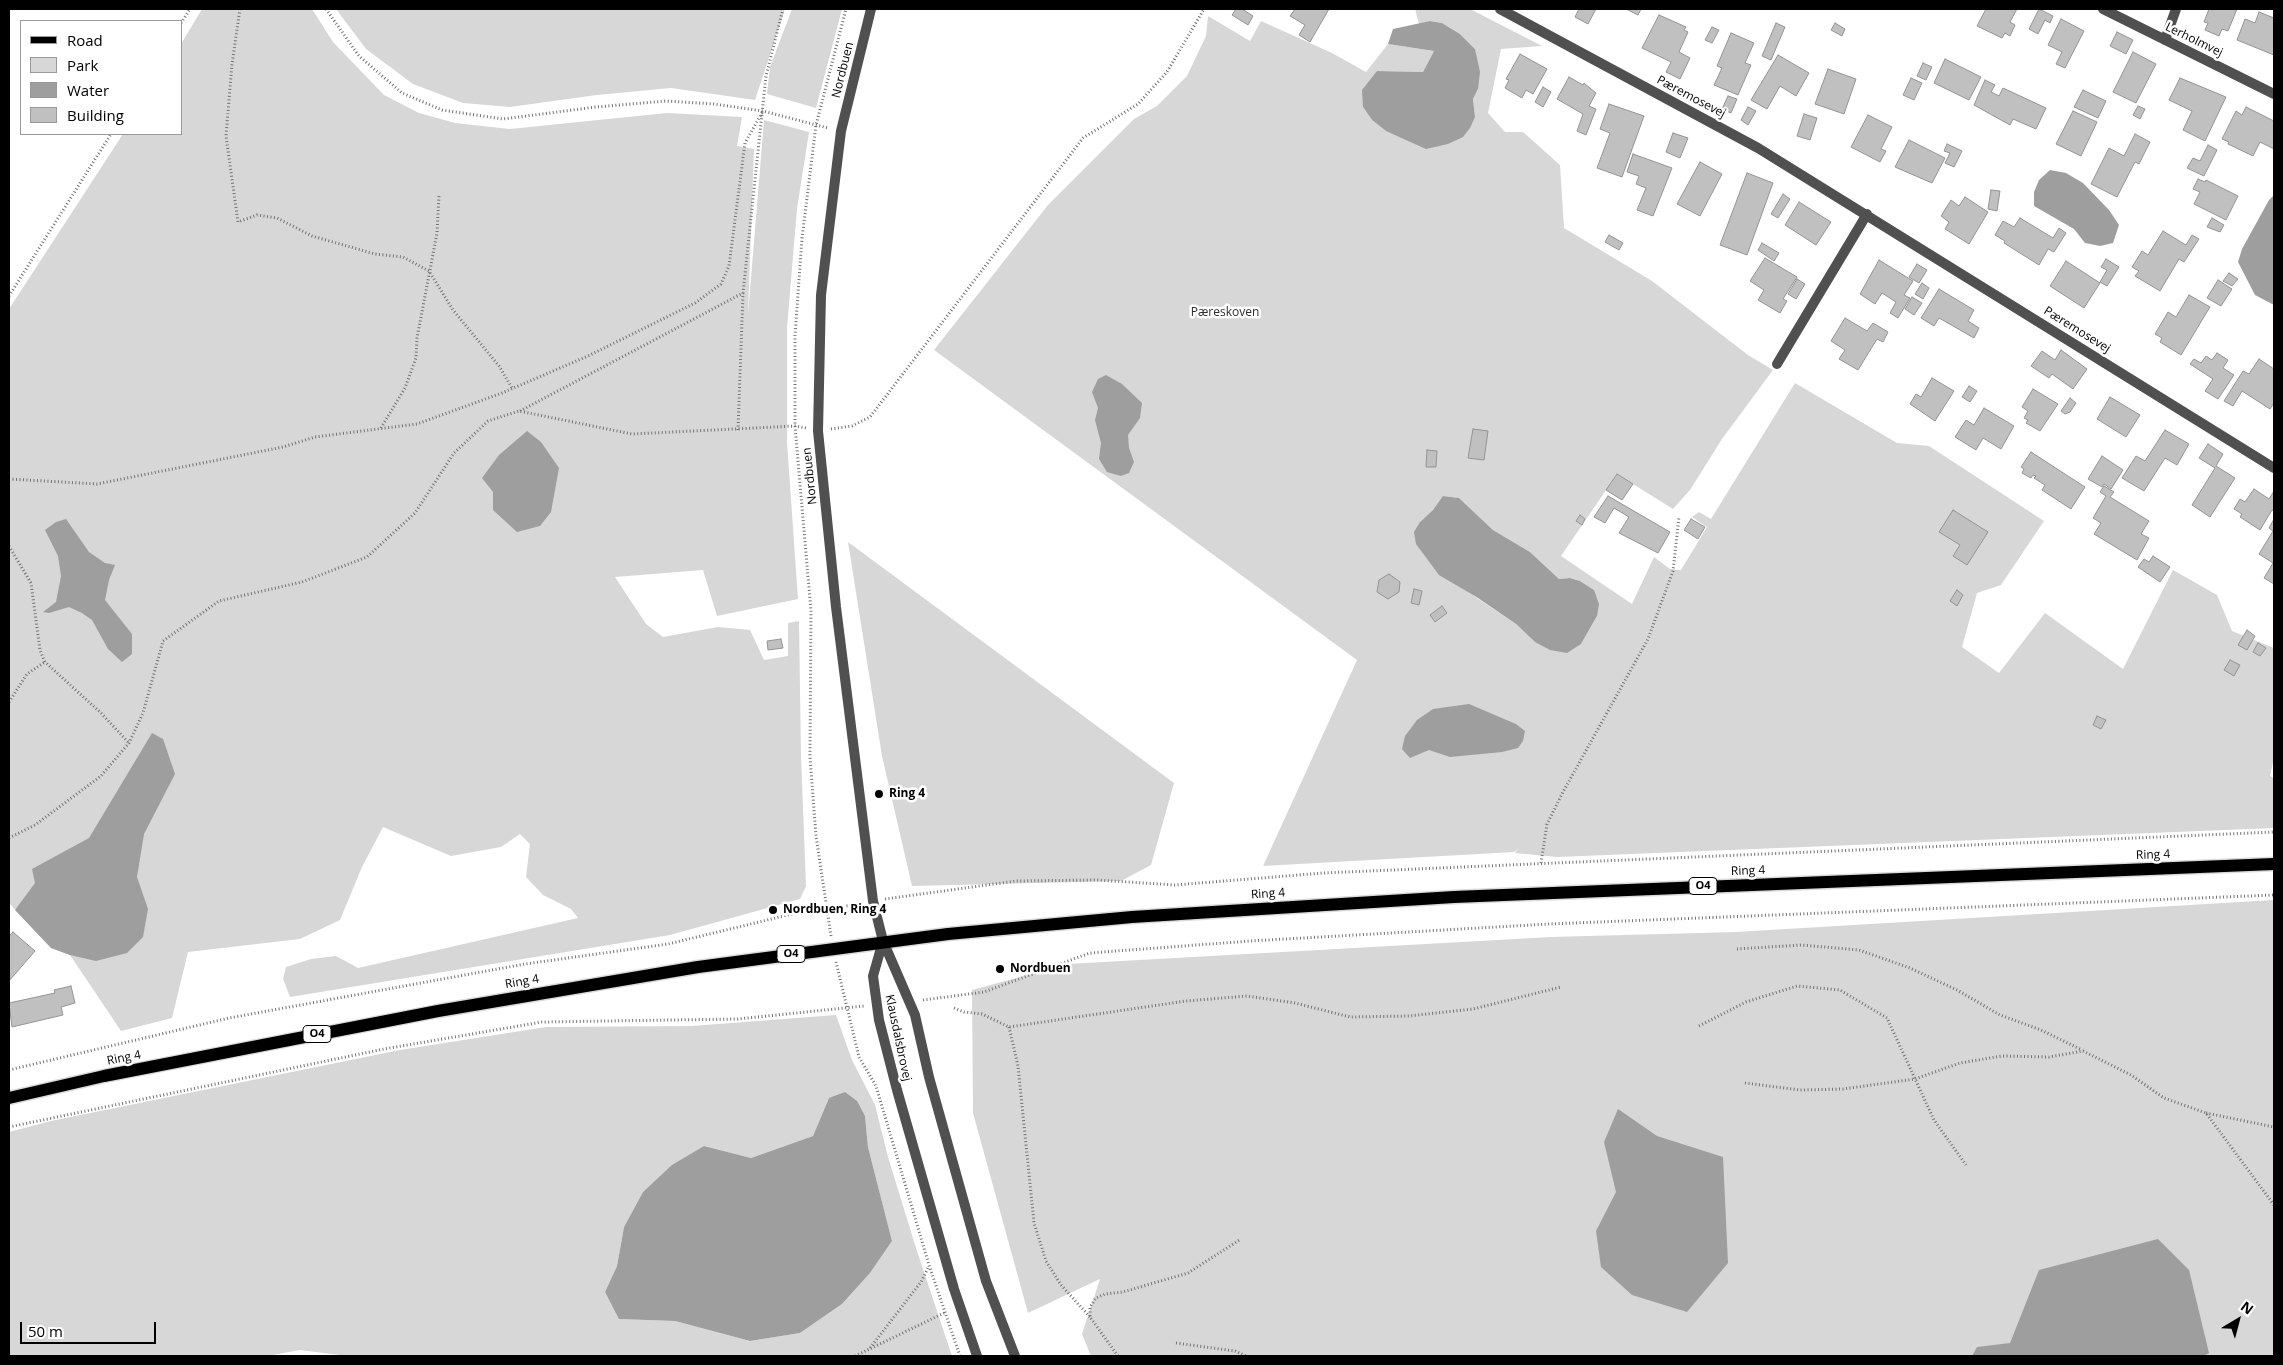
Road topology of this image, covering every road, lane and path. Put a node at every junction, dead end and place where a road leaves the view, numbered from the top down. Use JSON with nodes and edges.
{"nodes":[{"id":1,"x":190,"y":9,"type":"edge"},
{"id":2,"x":240,"y":9,"type":"edge"},
{"id":3,"x":326,"y":9,"type":"edge"},
{"id":4,"x":783,"y":9,"type":"edge"},
{"id":5,"x":846,"y":9,"type":"edge"},
{"id":6,"x":871,"y":9,"type":"edge"},
{"id":7,"x":1204,"y":9,"type":"edge"},
{"id":8,"x":1500,"y":9,"type":"edge"},
{"id":9,"x":2103,"y":9,"type":"edge"},
{"id":10,"x":2176,"y":9,"type":"edge"},
{"id":11,"x":182,"y":21,"type":"edge"},
{"id":12,"x":2165,"y":40,"type":"junction"},
{"id":13,"x":2274,"y":94,"type":"edge"},
{"id":14,"x":763,"y":111,"type":"junction"},
{"id":15,"x":816,"y":125,"type":"junction"},
{"id":16,"x":110,"y":135,"type":"edge"},
{"id":17,"x":439,"y":196,"type":"dead end"},
{"id":18,"x":1866,"y":214,"type":"junction"},
{"id":19,"x":429,"y":271,"type":"junction"},
{"id":20,"x":743,"y":293,"type":"junction"},
{"id":21,"x":9,"y":296,"type":"edge"},
{"id":22,"x":1777,"y":364,"type":"dead end"},
{"id":23,"x":512,"y":388,"type":"junction"},
{"id":24,"x":519,"y":411,"type":"junction"},
{"id":25,"x":795,"y":426,"type":"junction"},
{"id":26,"x":380,"y":428,"type":"junction"},
{"id":27,"x":738,"y":430,"type":"junction"},
{"id":28,"x":818,"y":431,"type":"junction"},
{"id":29,"x":2274,"y":468,"type":"edge"},
{"id":30,"x":9,"y":478,"type":"edge"},
{"id":31,"x":1679,"y":517,"type":"dead end"},
{"id":32,"x":9,"y":546,"type":"edge"},
{"id":33,"x":45,"y":662,"type":"junction"},
{"id":34,"x":9,"y":702,"type":"edge"},
{"id":35,"x":129,"y":743,"type":"junction"},
{"id":36,"x":9,"y":838,"type":"edge"},
{"id":37,"x":1541,"y":863,"type":"dead end"},
{"id":38,"x":2274,"y":864,"type":"edge"},
{"id":39,"x":2274,"y":895,"type":"edge"},
{"id":40,"x":884,"y":941,"type":"junction"},
{"id":41,"x":833,"y":948,"type":"junction"},
{"id":42,"x":1737,"y":948,"type":"dead end"},
{"id":43,"x":1562,"y":987,"type":"dead end"},
{"id":44,"x":910,"y":1001,"type":"junction"},
{"id":45,"x":877,"y":1004,"type":"junction"},
{"id":46,"x":847,"y":1008,"type":"junction"},
{"id":47,"x":954,"y":1008,"type":"dead end"},
{"id":48,"x":1699,"y":1026,"type":"dead end"},
{"id":49,"x":1009,"y":1027,"type":"junction"},
{"id":50,"x":2083,"y":1051,"type":"junction"},
{"id":51,"x":1915,"y":1079,"type":"junction"},
{"id":52,"x":1746,"y":1083,"type":"dead end"},
{"id":53,"x":9,"y":1098,"type":"edge"},
{"id":54,"x":2206,"y":1113,"type":"junction"},
{"id":55,"x":9,"y":1127,"type":"edge"},
{"id":56,"x":2274,"y":1127,"type":"edge"},
{"id":57,"x":1966,"y":1165,"type":"dead end"},
{"id":58,"x":2274,"y":1205,"type":"edge"},
{"id":59,"x":1241,"y":1239,"type":"dead end"},
{"id":60,"x":929,"y":1266,"type":"junction"},
{"id":61,"x":944,"y":1313,"type":"junction"},
{"id":62,"x":1090,"y":1317,"type":"junction"},
{"id":63,"x":1176,"y":1343,"type":"dead end"},
{"id":64,"x":870,"y":1348,"type":"junction"},
{"id":65,"x":855,"y":1356,"type":"edge"},
{"id":66,"x":960,"y":1356,"type":"edge"},
{"id":67,"x":977,"y":1356,"type":"edge"},
{"id":68,"x":1015,"y":1356,"type":"edge"},
{"id":69,"x":1118,"y":1356,"type":"edge"},
{"id":70,"x":1246,"y":1356,"type":"edge"}],
"edges":[{"from":1,"to":11,"type":"path"},
{"from":2,"to":19,"type":"path"},
{"from":3,"to":14,"type":"path"},
{"from":4,"to":14,"type":"path"},
{"from":5,"to":15,"type":"path"},
{"from":6,"to":28,"type":"street","name":"Nordbuen"},
{"from":7,"to":28,"type":"path"},
{"from":8,"to":18,"type":"street","name":"Pæremosevej"},
{"from":9,"to":12,"type":"street","name":"Lerholmvej"},
{"from":10,"to":12,"type":"street"},
{"from":12,"to":13,"type":"street","name":"Lerholmvej"},
{"from":14,"to":15,"type":"path"},
{"from":14,"to":20,"type":"path"},
{"from":14,"to":23,"type":"path"},
{"from":15,"to":25,"type":"path"},
{"from":16,"to":21,"type":"path"},
{"from":17,"to":19,"type":"path"},
{"from":18,"to":22,"type":"street"},
{"from":18,"to":29,"type":"street","name":"Pæremosevej"},
{"from":19,"to":23,"type":"path"},
{"from":19,"to":26,"type":"path"},
{"from":20,"to":24,"type":"path"},
{"from":20,"to":27,"type":"path"},
{"from":23,"to":26,"type":"path"},
{"from":24,"to":27,"type":"path"},
{"from":24,"to":35,"type":"path"},
{"from":25,"to":27,"type":"path"},
{"from":25,"to":28,"type":"path"},
{"from":25,"to":41,"type":"path"},
{"from":26,"to":30,"type":"path"},
{"from":28,"to":40,"type":"street","name":"Nordbuen"},
{"from":31,"to":37,"type":"path"},
{"from":32,"to":33,"type":"path"},
{"from":33,"to":34,"type":"path"},
{"from":33,"to":35,"type":"path"},
{"from":35,"to":36,"type":"path"},
{"from":38,"to":40,"type":"main road","name":"Ring 4","number":"O4"},
{"from":39,"to":44,"type":"path"},
{"from":40,"to":41,"type":"main road","name":"Ring 4","number":"O4"},
{"from":40,"to":44,"type":"street","name":"Klausdalsbrovej"},
{"from":40,"to":45,"type":"street","name":"Klausdalsbrovej"},
{"from":41,"to":46,"type":"path"},
{"from":41,"to":53,"type":"main road","name":"Ring 4","number":"O4"},
{"from":42,"to":50,"type":"path"},
{"from":43,"to":49,"type":"path"},
{"from":44,"to":68,"type":"street","name":"Klausdalsbrovej"},
{"from":45,"to":46,"type":"path"},
{"from":45,"to":67,"type":"street","name":"Klausdalsbrovej"},
{"from":46,"to":55,"type":"path"},
{"from":46,"to":60,"type":"path"},
{"from":47,"to":49,"type":"path"},
{"from":48,"to":51,"type":"path"},
{"from":49,"to":62,"type":"path"},
{"from":50,"to":51,"type":"path"},
{"from":50,"to":54,"type":"path"},
{"from":51,"to":52,"type":"path"},
{"from":51,"to":57,"type":"path"},
{"from":54,"to":56,"type":"path"},
{"from":54,"to":58,"type":"path"},
{"from":59,"to":62,"type":"path"},
{"from":60,"to":61,"type":"path"},
{"from":60,"to":64,"type":"path"},
{"from":61,"to":64,"type":"path"},
{"from":61,"to":66,"type":"path"},
{"from":62,"to":69,"type":"path"},
{"from":63,"to":70,"type":"path"},
{"from":64,"to":65,"type":"path"}]}
